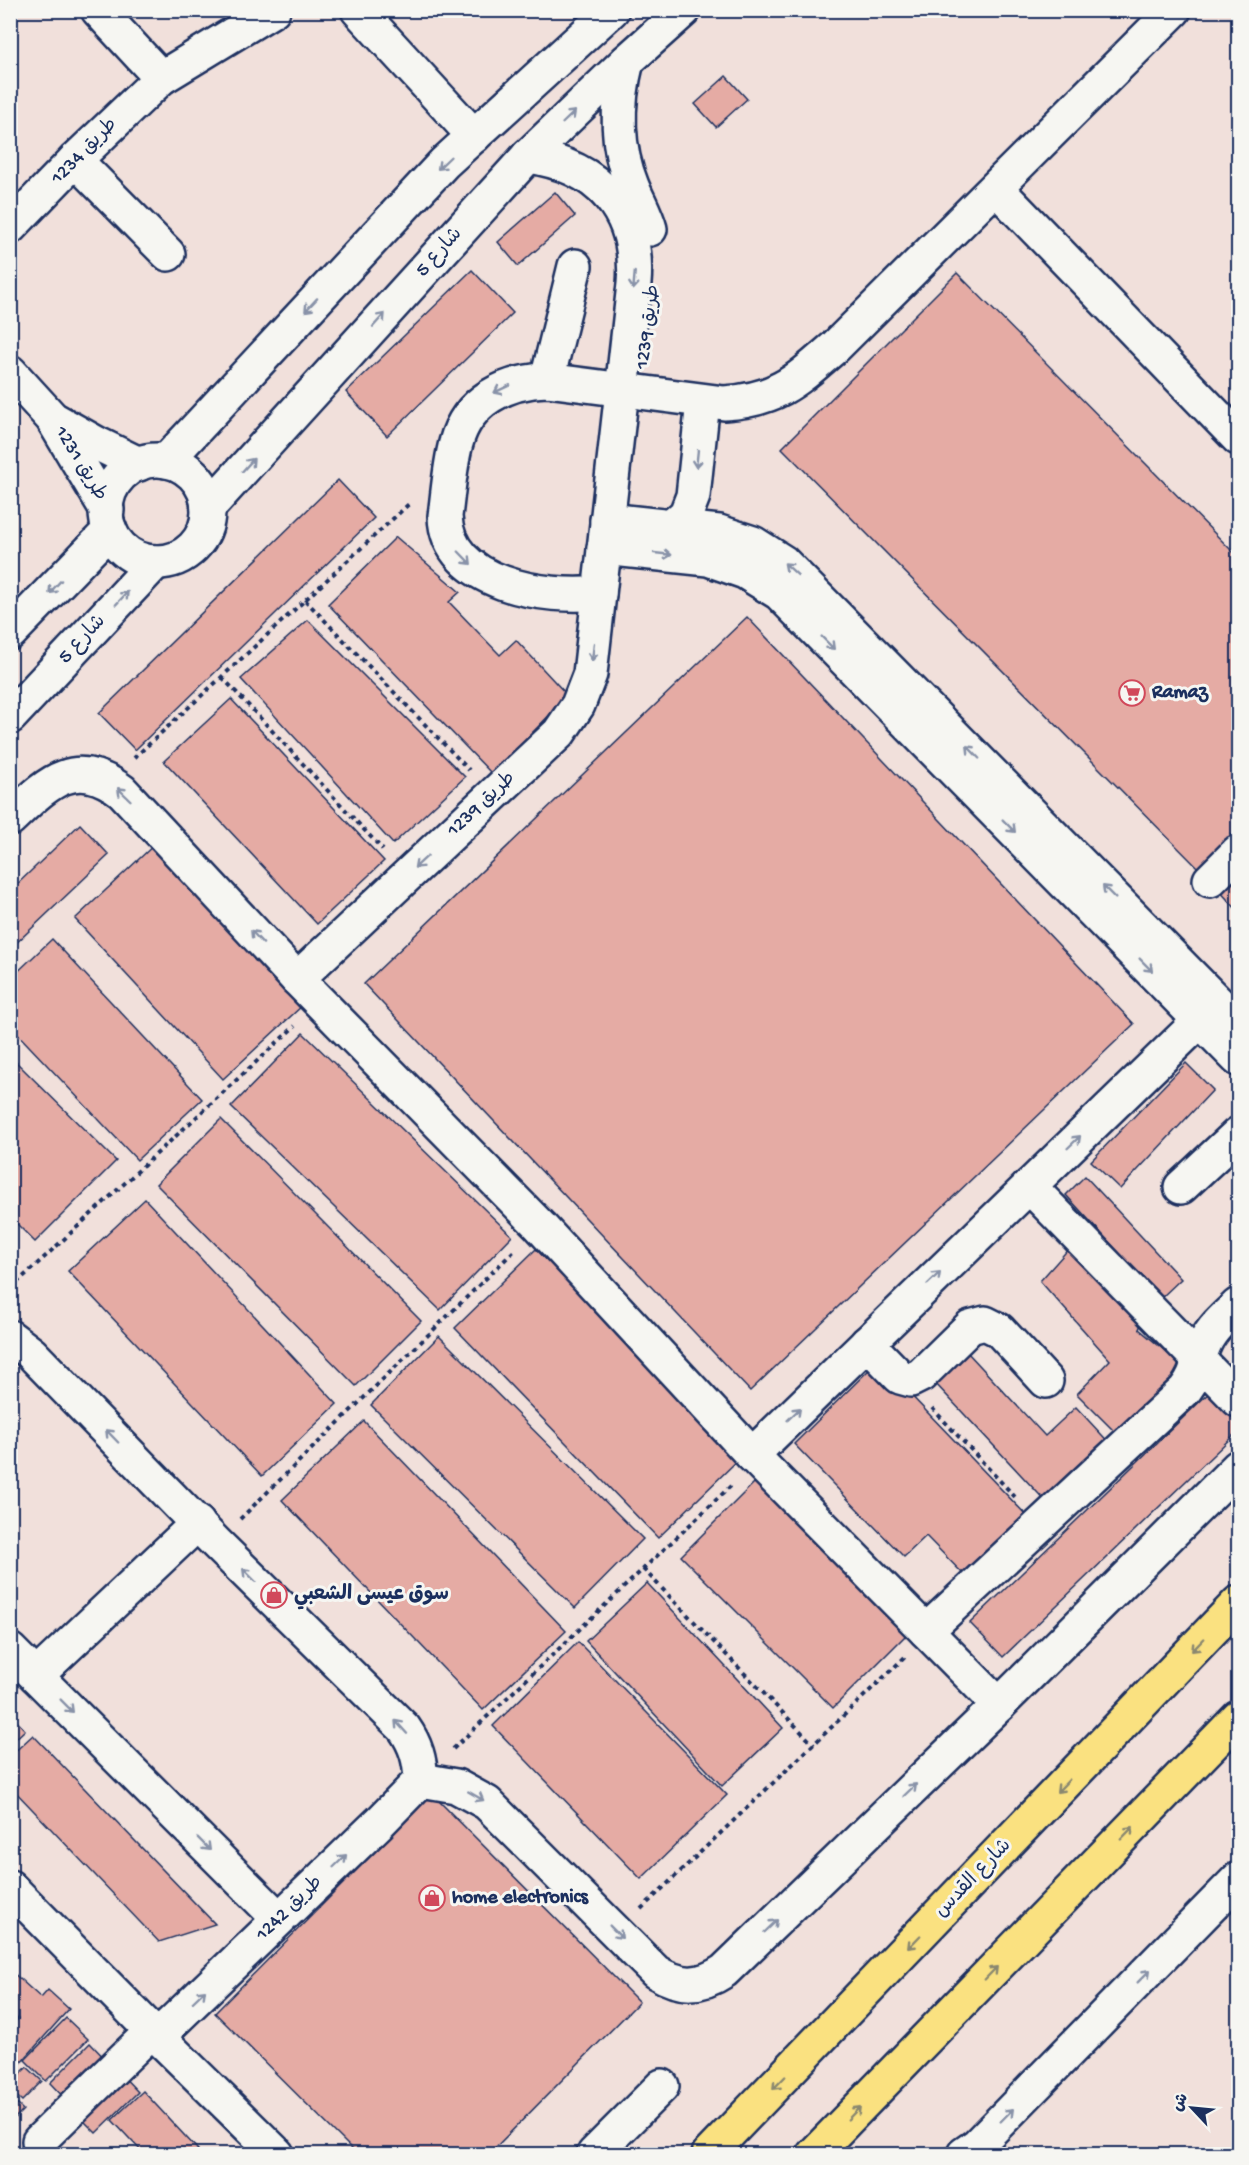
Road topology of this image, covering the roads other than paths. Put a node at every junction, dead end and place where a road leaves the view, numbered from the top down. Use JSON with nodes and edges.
{"nodes":[{"id":1,"x":98,"y":10,"type":"edge"},
{"id":2,"x":273,"y":10,"type":"edge"},
{"id":3,"x":358,"y":10,"type":"edge"},
{"id":4,"x":612,"y":10,"type":"edge"},
{"id":5,"x":684,"y":10,"type":"edge"},
{"id":6,"x":1174,"y":10,"type":"edge"},
{"id":7,"x":627,"y":61,"type":"junction"},
{"id":8,"x":161,"y":78,"type":"junction"},
{"id":9,"x":474,"y":136,"type":"junction"},
{"id":10,"x":528,"y":156,"type":"junction"},
{"id":11,"x":75,"y":160,"type":"junction"},
{"id":12,"x":996,"y":188,"type":"junction"},
{"id":13,"x":628,"y":202,"type":"junction"},
{"id":14,"x":10,"y":227,"type":"edge"},
{"id":15,"x":168,"y":254,"type":"dead end"},
{"id":16,"x":575,"y":266,"type":"dead end"},
{"id":17,"x":10,"y":372,"type":"edge"},
{"id":18,"x":547,"y":380,"type":"junction"},
{"id":19,"x":631,"y":391,"type":"junction"},
{"id":20,"x":703,"y":401,"type":"junction"},
{"id":21,"x":52,"y":418,"type":"junction"},
{"id":22,"x":1239,"y":438,"type":"edge"},
{"id":23,"x":153,"y":463,"type":"junction"},
{"id":24,"x":208,"y":508,"type":"junction"},
{"id":25,"x":109,"y":520,"type":"junction"},
{"id":26,"x":670,"y":528,"type":"junction"},
{"id":27,"x":615,"y":535,"type":"junction"},
{"id":28,"x":156,"y":562,"type":"junction"},
{"id":29,"x":599,"y":593,"type":"junction"},
{"id":30,"x":10,"y":633,"type":"edge"},
{"id":31,"x":10,"y":717,"type":"edge"},
{"id":32,"x":987,"y":785,"type":"junction"},
{"id":33,"x":10,"y":819,"type":"edge"},
{"id":34,"x":1239,"y":852,"type":"edge"},
{"id":35,"x":1210,"y":880,"type":"dead end"},
{"id":36,"x":297,"y":980,"type":"junction"},
{"id":37,"x":1219,"y":1015,"type":"edge"},
{"id":38,"x":1239,"y":1059,"type":"edge"},
{"id":39,"x":1239,"y":1134,"type":"edge"},
{"id":40,"x":1029,"y":1186,"type":"junction"},
{"id":41,"x":1181,"y":1187,"type":"dead end"},
{"id":42,"x":1239,"y":1305,"type":"edge"},
{"id":43,"x":10,"y":1336,"type":"edge"},
{"id":44,"x":867,"y":1343,"type":"junction"},
{"id":45,"x":1200,"y":1360,"type":"junction"},
{"id":46,"x":1046,"y":1381,"type":"dead end"},
{"id":47,"x":1239,"y":1400,"type":"edge"},
{"id":48,"x":755,"y":1458,"type":"junction"},
{"id":49,"x":1239,"y":1467,"type":"edge"},
{"id":50,"x":207,"y":1533,"type":"junction"},
{"id":51,"x":1239,"y":1603,"type":"edge"},
{"id":52,"x":927,"y":1633,"type":"junction"},
{"id":53,"x":10,"y":1650,"type":"edge"},
{"id":54,"x":36,"y":1676,"type":"junction"},
{"id":55,"x":999,"y":1705,"type":"junction"},
{"id":56,"x":1239,"y":1719,"type":"edge"},
{"id":57,"x":421,"y":1780,"type":"junction"},
{"id":58,"x":1239,"y":1879,"type":"edge"},
{"id":59,"x":10,"y":1887,"type":"edge"},
{"id":60,"x":279,"y":1919,"type":"junction"},
{"id":61,"x":154,"y":2034,"type":"junction"},
{"id":62,"x":662,"y":2086,"type":"dead end"},
{"id":63,"x":39,"y":2140,"type":"dead end"},
{"id":64,"x":277,"y":2154,"type":"edge"},
{"id":65,"x":594,"y":2154,"type":"edge"},
{"id":66,"x":710,"y":2154,"type":"edge"},
{"id":67,"x":814,"y":2154,"type":"edge"},
{"id":68,"x":964,"y":2154,"type":"edge"}],
"edges":[{"from":1,"to":8,"type":"street"},
{"from":2,"to":8,"type":"street","name":"طريق 1234"},
{"from":3,"to":9,"type":"street"},
{"from":4,"to":9,"type":"street"},
{"from":5,"to":7,"type":"street","name":"شارع 5"},
{"from":6,"to":12,"type":"street"},
{"from":10,"to":7,"type":"street","name":"شارع 5","one_way":true},
{"from":7,"to":13,"type":"street","name":"طريق 1239"},
{"from":8,"to":11,"type":"street","name":"طريق 1234"},
{"from":9,"to":23,"type":"street","one_way":true},
{"from":10,"to":13,"type":"street","name":"طريق 1239"},
{"from":24,"to":10,"type":"street","name":"شارع 5","one_way":true},
{"from":11,"to":14,"type":"street","name":"طريق 1234"},
{"from":11,"to":15,"type":"street"},
{"from":12,"to":20,"type":"street"},
{"from":12,"to":22,"type":"street"},
{"from":13,"to":19,"type":"street","name":"طريق 1239"},
{"from":16,"to":18,"type":"street"},
{"from":17,"to":21,"type":"street","name":"طريق 1231"},
{"from":18,"to":19,"type":"street"},
{"from":18,"to":29,"type":"street","one_way":true},
{"from":19,"to":20,"type":"street"},
{"from":19,"to":27,"type":"street","name":"طريق 1239"},
{"from":20,"to":26,"type":"street","one_way":true},
{"from":21,"to":23,"type":"street","name":"طريق 1231"},
{"from":21,"to":25,"type":"street","name":"طريق 1231"},
{"from":23,"to":24,"type":"street"},
{"from":23,"to":25,"type":"street"},
{"from":24,"to":28,"type":"street"},
{"from":25,"to":28,"type":"street"},
{"from":25,"to":30,"type":"street","one_way":true},
{"from":26,"to":27,"type":"street"},
{"from":32,"to":26,"type":"street","one_way":true},
{"from":27,"to":29,"type":"street","name":"طريق 1239"},
{"from":27,"to":32,"type":"street","one_way":true},
{"from":31,"to":28,"type":"street","name":"شارع 5","one_way":true},
{"from":29,"to":36,"type":"street","name":"طريق 1239","one_way":true},
{"from":32,"to":37,"type":"street"},
{"from":36,"to":33,"type":"street","one_way":true},
{"from":34,"to":35,"type":"street"},
{"from":36,"to":48,"type":"street"},
{"from":37,"to":38,"type":"street"},
{"from":40,"to":37,"type":"street","one_way":true},
{"from":39,"to":41,"type":"street"},
{"from":44,"to":40,"type":"street","one_way":true},
{"from":40,"to":45,"type":"street"},
{"from":42,"to":45,"type":"street"},
{"from":50,"to":43,"type":"street","one_way":true},
{"from":44,"to":46,"type":"street"},
{"from":48,"to":44,"type":"street","one_way":true},
{"from":45,"to":47,"type":"street"},
{"from":45,"to":52,"type":"street"},
{"from":48,"to":52,"type":"street"},
{"from":49,"to":55,"type":"street"},
{"from":50,"to":54,"type":"street"},
{"from":57,"to":50,"type":"street","one_way":true},
{"from":51,"to":66,"type":"main road","name":"شارع القدس","one_way":true},
{"from":52,"to":55,"type":"street"},
{"from":53,"to":54,"type":"street"},
{"from":54,"to":60,"type":"street","one_way":true},
{"from":57,"to":55,"type":"street","one_way":true},
{"from":67,"to":56,"type":"main road","one_way":true},
{"from":60,"to":57,"type":"street","name":"طريق 1242","one_way":true},
{"from":68,"to":58,"type":"street","one_way":true},
{"from":59,"to":61,"type":"street"},
{"from":61,"to":60,"type":"street","name":"طريق 1242","one_way":true},
{"from":61,"to":63,"type":"street","name":"طريق 1242"},
{"from":61,"to":64,"type":"street"},
{"from":62,"to":65,"type":"street"}]}
